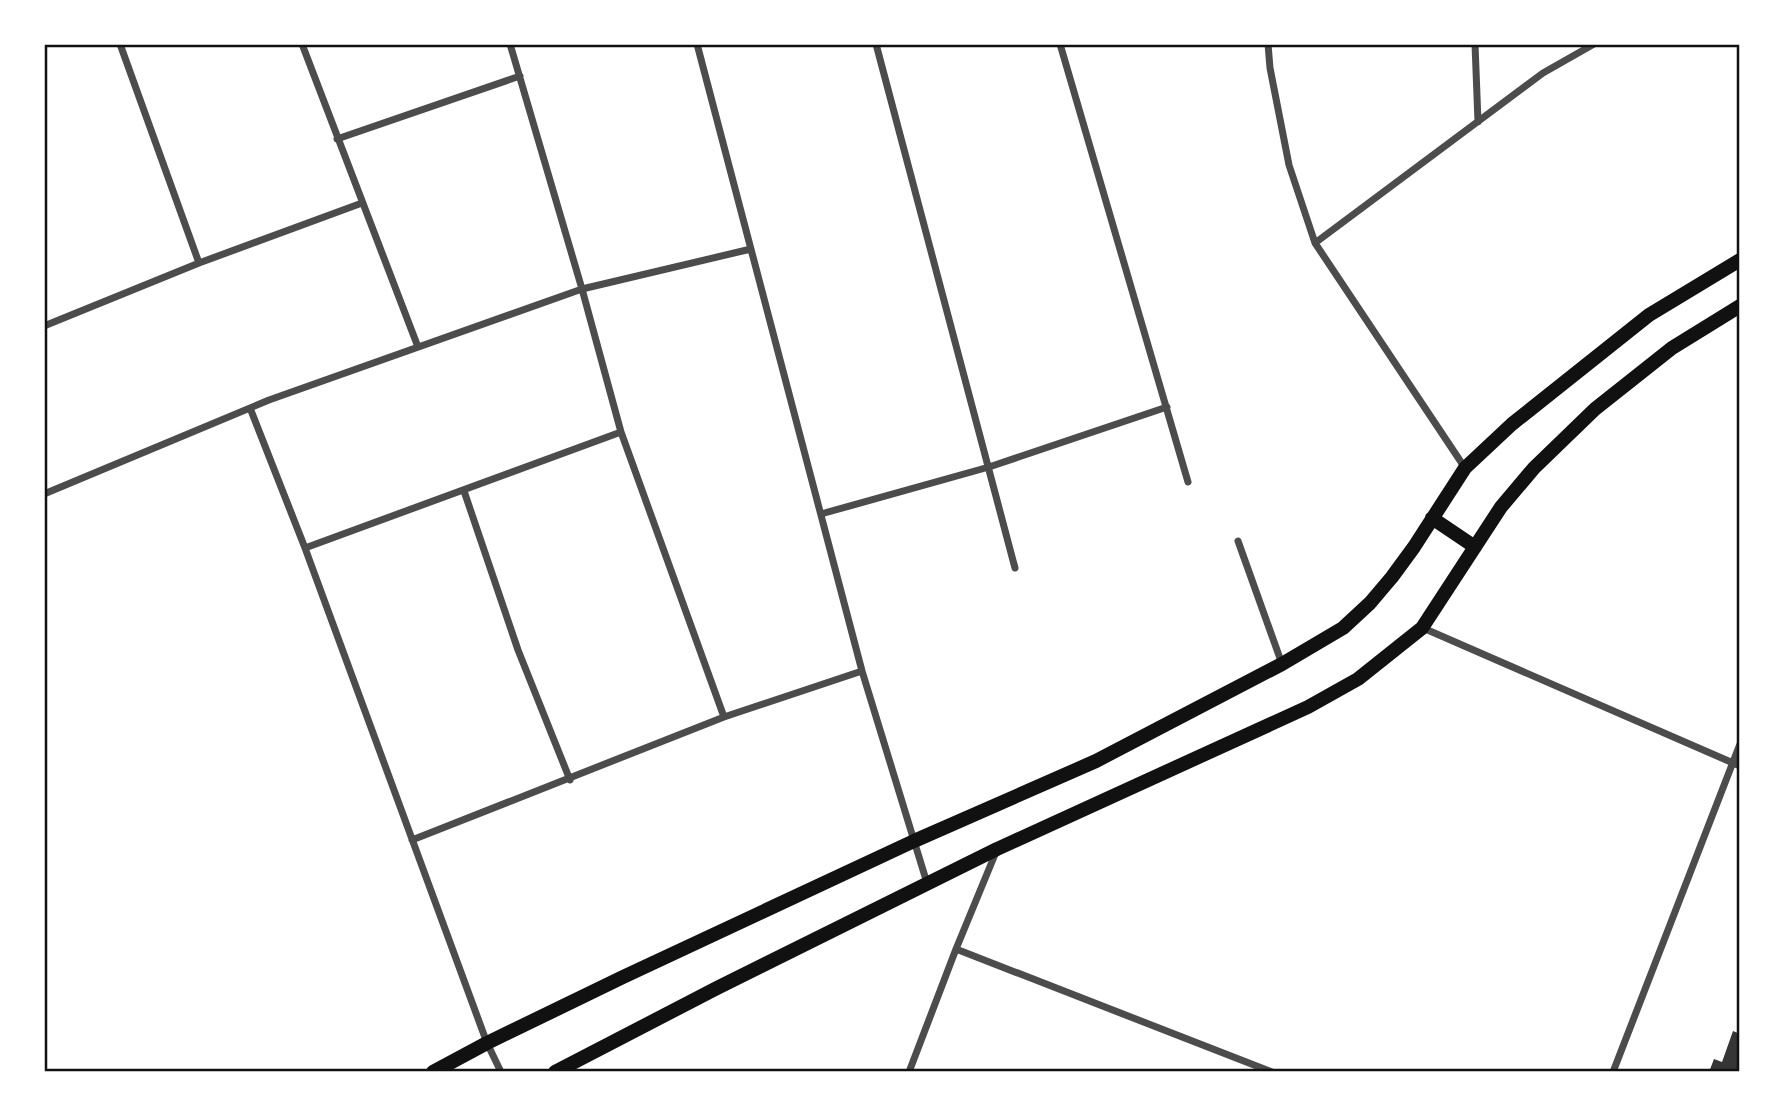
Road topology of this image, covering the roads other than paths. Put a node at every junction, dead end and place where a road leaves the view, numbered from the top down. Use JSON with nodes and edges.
{"nodes":[{"id":1,"x":120,"y":44,"type":"edge"},
{"id":2,"x":302,"y":44,"type":"edge"},
{"id":3,"x":510,"y":44,"type":"edge"},
{"id":4,"x":697,"y":44,"type":"edge"},
{"id":5,"x":876,"y":44,"type":"edge"},
{"id":6,"x":1060,"y":44,"type":"edge"},
{"id":7,"x":1268,"y":44,"type":"edge"},
{"id":8,"x":1475,"y":44,"type":"edge"},
{"id":9,"x":1594,"y":44,"type":"edge"},
{"id":10,"x":520,"y":76,"type":"junction"},
{"id":11,"x":1478,"y":122,"type":"junction"},
{"id":12,"x":337,"y":139,"type":"junction"},
{"id":13,"x":362,"y":203,"type":"junction"},
{"id":14,"x":1315,"y":243,"type":"junction"},
{"id":15,"x":751,"y":249,"type":"junction"},
{"id":16,"x":1740,"y":260,"type":"edge"},
{"id":17,"x":199,"y":264,"type":"junction"},
{"id":18,"x":582,"y":289,"type":"junction"},
{"id":19,"x":1740,"y":306,"type":"edge"},
{"id":20,"x":44,"y":326,"type":"edge"},
{"id":21,"x":418,"y":347,"type":"junction"},
{"id":22,"x":1167,"y":407,"type":"junction"},
{"id":23,"x":250,"y":408,"type":"junction"},
{"id":24,"x":621,"y":432,"type":"junction"},
{"id":25,"x":989,"y":467,"type":"junction"},
{"id":26,"x":1465,"y":468,"type":"junction"},
{"id":27,"x":1188,"y":482,"type":"dead end"},
{"id":28,"x":464,"y":491,"type":"junction"},
{"id":29,"x":44,"y":494,"type":"edge"},
{"id":30,"x":821,"y":514,"type":"junction"},
{"id":31,"x":1432,"y":518,"type":"junction"},
{"id":32,"x":1238,"y":541,"type":"dead end"},
{"id":33,"x":1475,"y":547,"type":"junction"},
{"id":34,"x":304,"y":548,"type":"junction"},
{"id":35,"x":1015,"y":568,"type":"dead end"},
{"id":36,"x":1422,"y":628,"type":"junction"},
{"id":37,"x":1282,"y":664,"type":"junction"},
{"id":38,"x":862,"y":671,"type":"junction"},
{"id":39,"x":724,"y":717,"type":"junction"},
{"id":40,"x":1740,"y":744,"type":"edge"},
{"id":41,"x":1736,"y":765,"type":"edge"},
{"id":42,"x":570,"y":780,"type":"junction"},
{"id":43,"x":412,"y":840,"type":"junction"},
{"id":44,"x":914,"y":841,"type":"junction"},
{"id":45,"x":997,"y":849,"type":"junction"},
{"id":46,"x":928,"y":884,"type":"junction"},
{"id":47,"x":956,"y":949,"type":"junction"},
{"id":48,"x":487,"y":1043,"type":"junction"},
{"id":49,"x":433,"y":1072,"type":"edge"},
{"id":50,"x":501,"y":1072,"type":"edge"},
{"id":51,"x":555,"y":1072,"type":"edge"},
{"id":52,"x":909,"y":1072,"type":"edge"},
{"id":53,"x":1272,"y":1072,"type":"edge"},
{"id":54,"x":1613,"y":1072,"type":"edge"}],
"edges":[{"from":1,"to":17,"type":"street"},
{"from":2,"to":12,"type":"street"},
{"from":3,"to":10,"type":"street"},
{"from":4,"to":15,"type":"street"},
{"from":5,"to":25,"type":"street"},
{"from":6,"to":22,"type":"street"},
{"from":7,"to":14,"type":"street"},
{"from":8,"to":11,"type":"street"},
{"from":9,"to":11,"type":"street"},
{"from":10,"to":12,"type":"street"},
{"from":10,"to":18,"type":"street"},
{"from":11,"to":14,"type":"street"},
{"from":12,"to":13,"type":"street"},
{"from":13,"to":17,"type":"street"},
{"from":13,"to":21,"type":"street"},
{"from":14,"to":26,"type":"street"},
{"from":15,"to":18,"type":"street"},
{"from":15,"to":30,"type":"street"},
{"from":16,"to":26,"type":"main road"},
{"from":17,"to":20,"type":"street"},
{"from":18,"to":21,"type":"street"},
{"from":18,"to":24,"type":"street"},
{"from":19,"to":33,"type":"main road"},
{"from":21,"to":23,"type":"street"},
{"from":22,"to":25,"type":"street"},
{"from":22,"to":27,"type":"street"},
{"from":23,"to":29,"type":"street"},
{"from":23,"to":34,"type":"street"},
{"from":24,"to":28,"type":"street"},
{"from":24,"to":39,"type":"street"},
{"from":25,"to":30,"type":"street"},
{"from":25,"to":35,"type":"street"},
{"from":26,"to":31,"type":"main road"},
{"from":28,"to":34,"type":"street"},
{"from":28,"to":42,"type":"street"},
{"from":30,"to":38,"type":"street"},
{"from":31,"to":33,"type":"main road"},
{"from":31,"to":37,"type":"main road"},
{"from":32,"to":37,"type":"street"},
{"from":33,"to":36,"type":"main road"},
{"from":34,"to":43,"type":"street"},
{"from":36,"to":41,"type":"street"},
{"from":36,"to":45,"type":"main road"},
{"from":37,"to":44,"type":"main road"},
{"from":38,"to":39,"type":"street"},
{"from":38,"to":44,"type":"street"},
{"from":39,"to":42,"type":"street"},
{"from":40,"to":41,"type":"street"},
{"from":41,"to":54,"type":"street"},
{"from":42,"to":43,"type":"street"},
{"from":43,"to":48,"type":"street"},
{"from":44,"to":46,"type":"street"},
{"from":44,"to":48,"type":"main road"},
{"from":45,"to":46,"type":"main road"},
{"from":45,"to":47,"type":"street"},
{"from":46,"to":51,"type":"main road"},
{"from":47,"to":52,"type":"street"},
{"from":47,"to":53,"type":"street"},
{"from":48,"to":49,"type":"main road"},
{"from":48,"to":50,"type":"street"}]}
